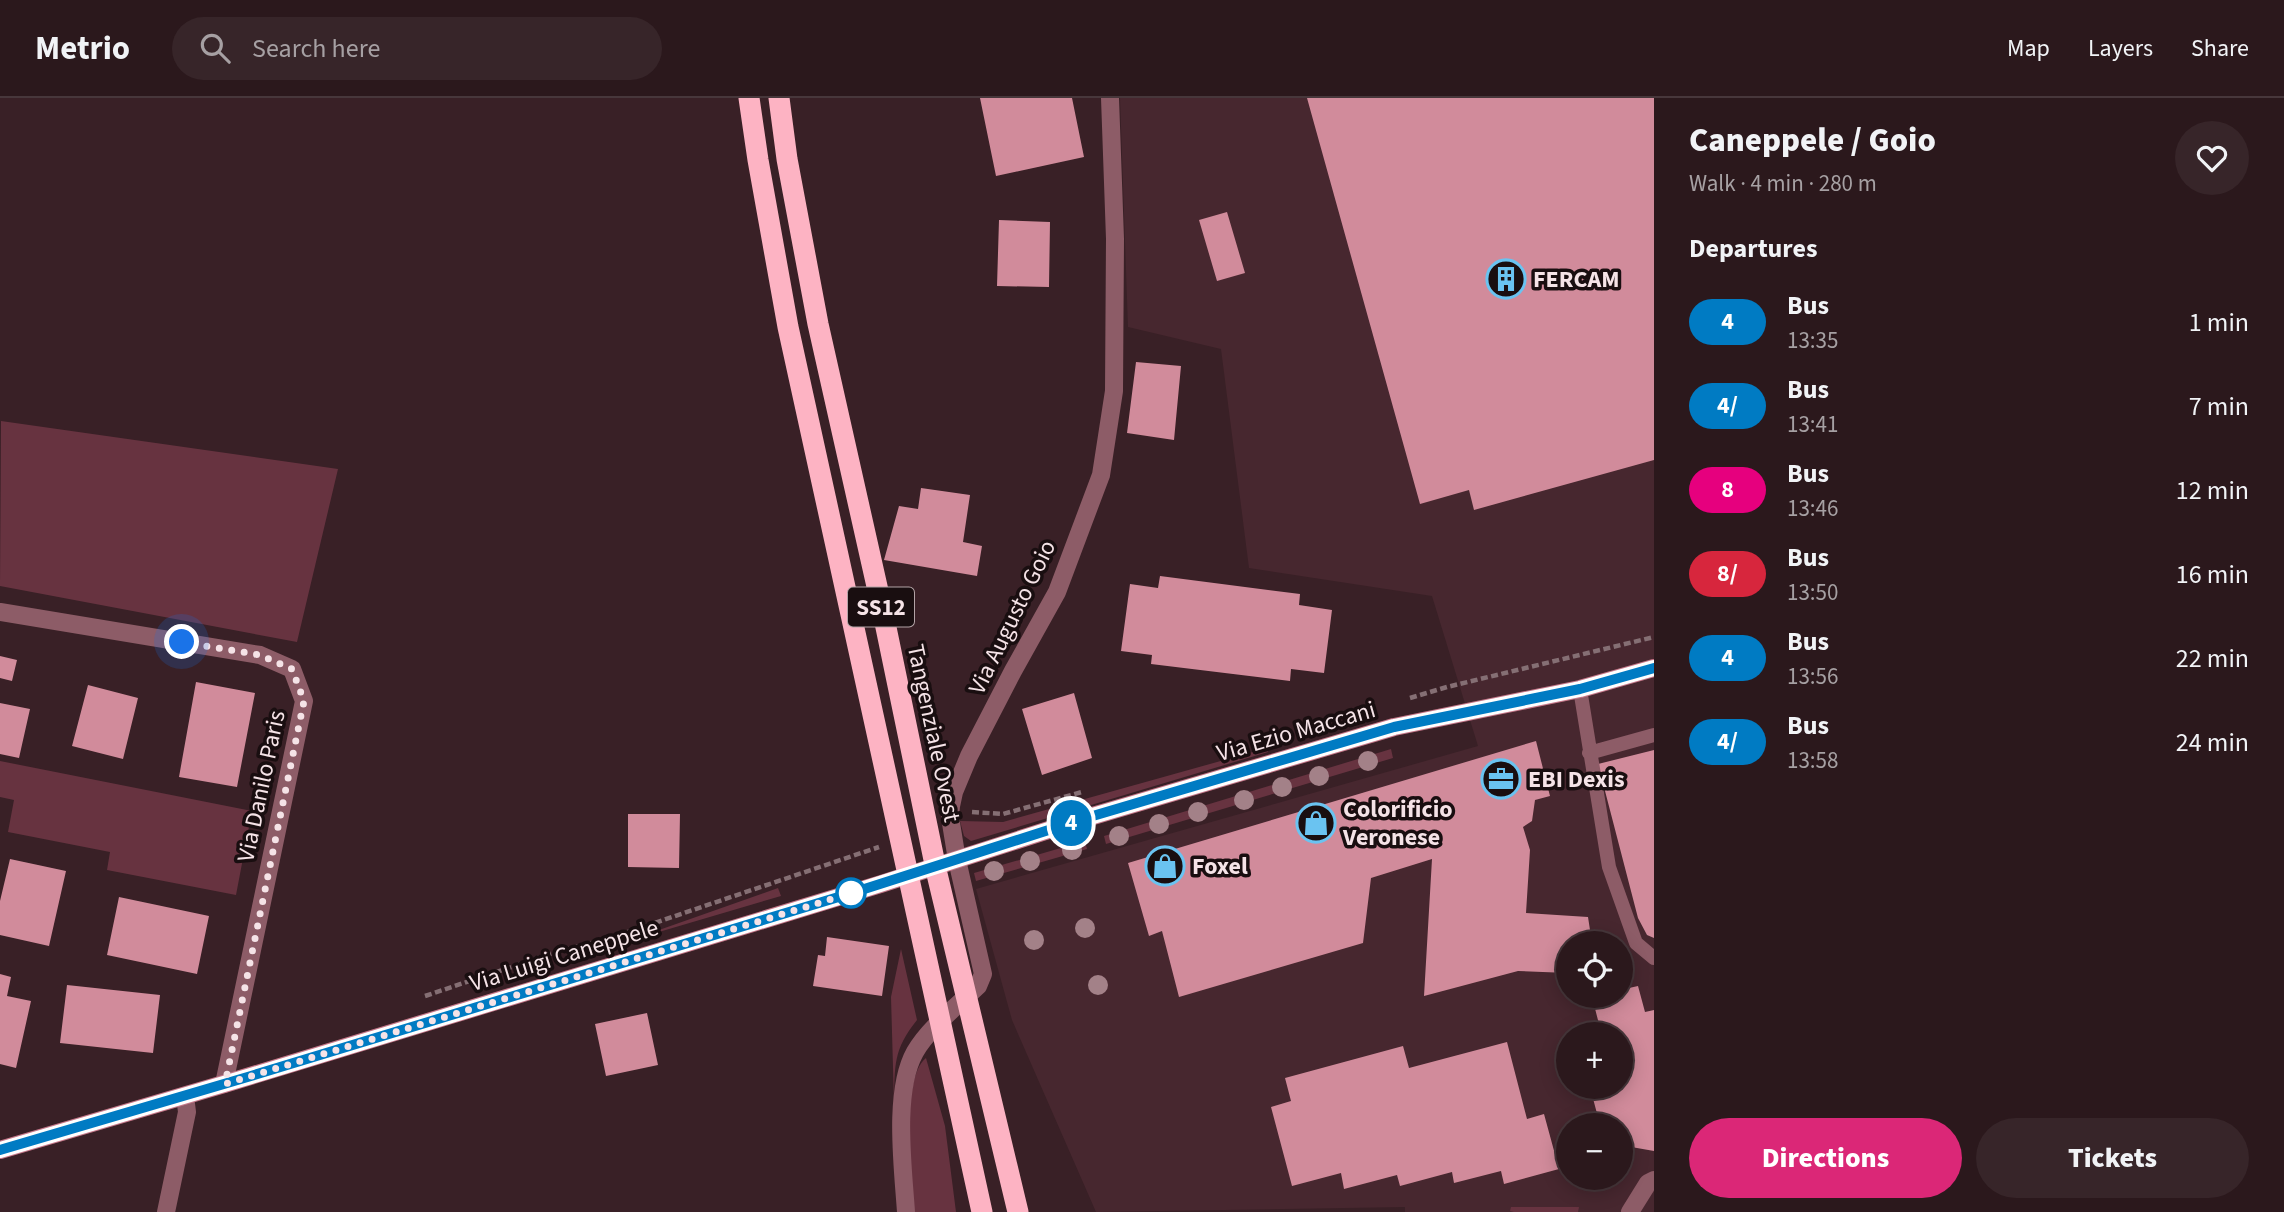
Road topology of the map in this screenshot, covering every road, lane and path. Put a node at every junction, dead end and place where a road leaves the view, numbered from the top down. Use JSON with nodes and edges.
{"nodes":[{"id":1,"x":750,"y":98,"type":"edge"},
{"id":2,"x":779,"y":98,"type":"edge"},
{"id":3,"x":1110,"y":98,"type":"edge"},
{"id":4,"x":0,"y":612,"type":"edge"},
{"id":5,"x":1654,"y":668,"type":"edge"},
{"id":6,"x":1580,"y":689,"type":"junction"},
{"id":7,"x":1654,"y":735,"type":"edge"},
{"id":8,"x":1589,"y":753,"type":"junction"},
{"id":9,"x":872,"y":850,"type":"dead end"},
{"id":10,"x":957,"y":860,"type":"junction"},
{"id":11,"x":1654,"y":958,"type":"edge"},
{"id":12,"x":422,"y":997,"type":"dead end"},
{"id":13,"x":225,"y":1084,"type":"junction"},
{"id":14,"x":185,"y":1096,"type":"junction"},
{"id":15,"x":0,"y":1150,"type":"edge"},
{"id":16,"x":1654,"y":1180,"type":"edge"},
{"id":17,"x":166,"y":1212,"type":"edge"},
{"id":18,"x":906,"y":1212,"type":"edge"},
{"id":19,"x":982,"y":1212,"type":"edge"},
{"id":20,"x":1018,"y":1212,"type":"edge"},
{"id":21,"x":1630,"y":1212,"type":"edge"}],
"edges":[{"from":1,"to":19,"type":"highway","number":"SS12"},
{"from":2,"to":20,"type":"highway","name":"Tangenziale Ovest","number":"SS12"},
{"from":3,"to":10,"type":"street","name":"Via Augusto Goio"},
{"from":4,"to":13,"type":"street","name":"Via Danilo Paris"},
{"from":5,"to":6,"type":"street","name":"Via Ezio Maccani"},
{"from":6,"to":8,"type":"lane"},
{"from":6,"to":10,"type":"street","name":"Via Ezio Maccani"},
{"from":7,"to":8,"type":"lane"},
{"from":8,"to":11,"type":"lane"},
{"from":9,"to":12,"type":"path"},
{"from":10,"to":13,"type":"street","name":"Via Luigi Caneppele"},
{"from":10,"to":18,"type":"street","name":"Via Augusto Goio"},
{"from":13,"to":14,"type":"street","name":"Via Luigi Caneppele"},
{"from":14,"to":15,"type":"street","name":"Via Luigi Caneppele"},
{"from":14,"to":17,"type":"street"},
{"from":16,"to":21,"type":"street"}]}
